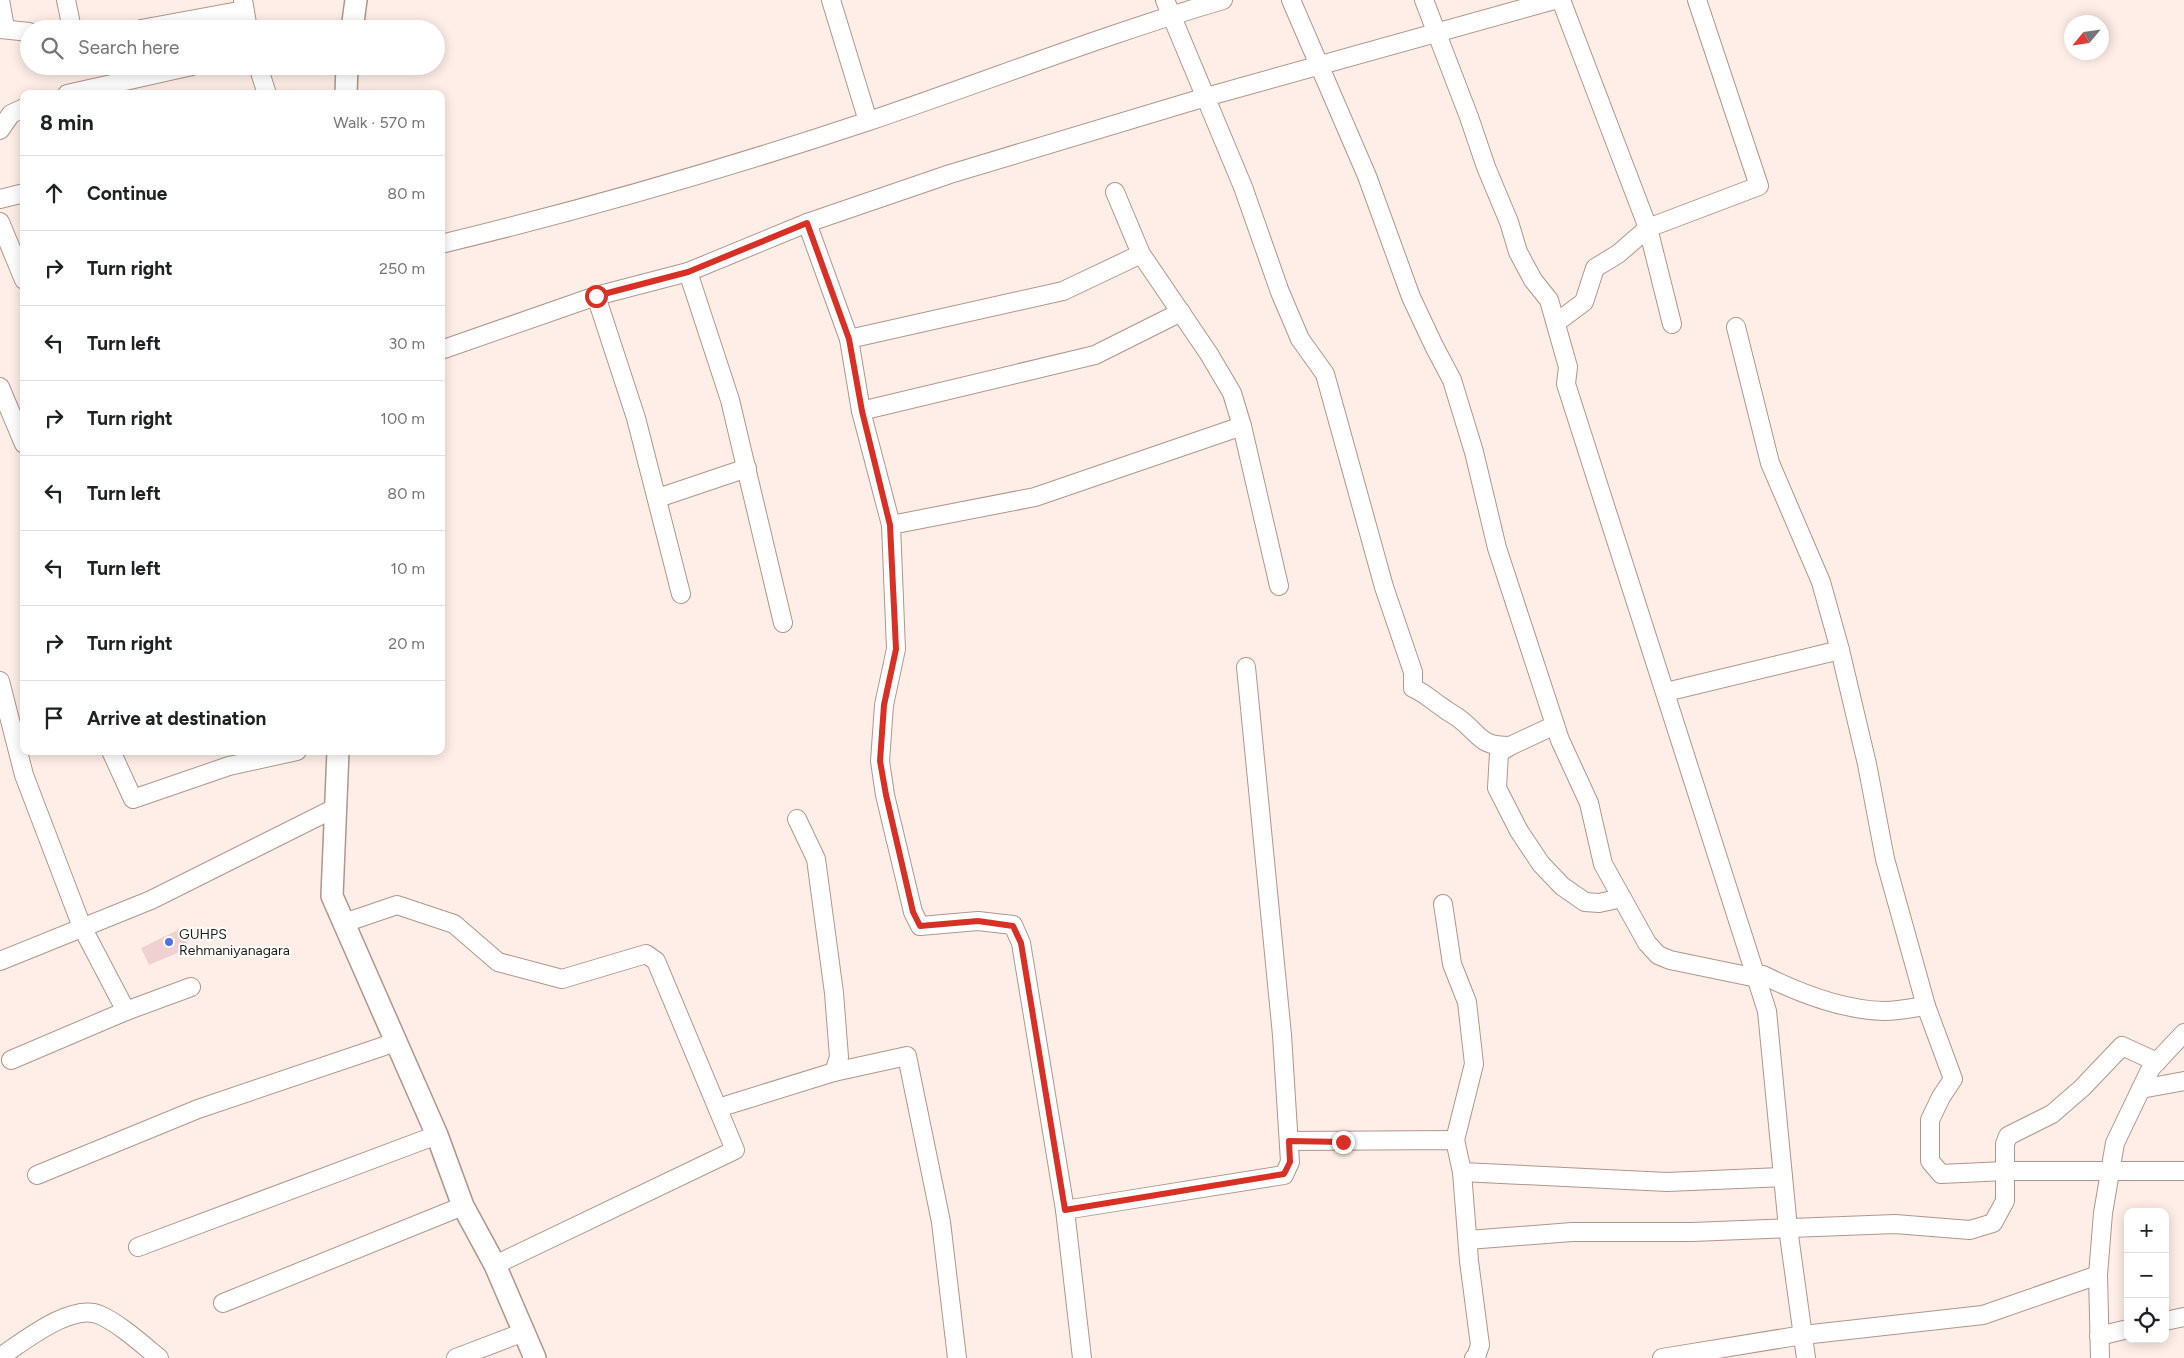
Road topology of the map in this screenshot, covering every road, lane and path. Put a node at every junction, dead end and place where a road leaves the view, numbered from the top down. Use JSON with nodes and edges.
{"nodes":[{"id":1,"x":0,"y":0,"type":"edge"},
{"id":2,"x":66,"y":0,"type":"edge"},
{"id":3,"x":356,"y":0,"type":"edge"},
{"id":4,"x":831,"y":0,"type":"edge"},
{"id":5,"x":1223,"y":0,"type":"edge"},
{"id":6,"x":1291,"y":0,"type":"edge"},
{"id":7,"x":1424,"y":0,"type":"edge"},
{"id":8,"x":1554,"y":0,"type":"edge"},
{"id":9,"x":1561,"y":0,"type":"edge"},
{"id":10,"x":1697,"y":0,"type":"edge"},
{"id":11,"x":244,"y":5,"type":"edge"},
{"id":12,"x":1167,"y":8,"type":"edge"},
{"id":13,"x":70,"y":20,"type":"edge"},
{"id":14,"x":180,"y":20,"type":"edge"},
{"id":15,"x":246,"y":20,"type":"edge"},
{"id":16,"x":353,"y":20,"type":"edge"},
{"id":17,"x":2,"y":28,"type":"edge"},
{"id":18,"x":20,"y":31,"type":"edge"},
{"id":19,"x":1437,"y":32,"type":"junction"},
{"id":20,"x":1319,"y":66,"type":"junction"},
{"id":21,"x":152,"y":75,"type":"edge"},
{"id":22,"x":261,"y":75,"type":"edge"},
{"id":23,"x":347,"y":75,"type":"edge"},
{"id":24,"x":85,"y":90,"type":"edge"},
{"id":25,"x":266,"y":90,"type":"edge"},
{"id":26,"x":346,"y":90,"type":"edge"},
{"id":27,"x":1206,"y":96,"type":"junction"},
{"id":28,"x":20,"y":110,"type":"edge"},
{"id":29,"x":868,"y":121,"type":"junction"},
{"id":30,"x":0,"y":130,"type":"edge"},
{"id":31,"x":1115,"y":192,"type":"dead end"},
{"id":32,"x":20,"y":194,"type":"edge"},
{"id":33,"x":0,"y":199,"type":"edge"},
{"id":34,"x":0,"y":222,"type":"edge"},
{"id":35,"x":807,"y":223,"type":"junction"},
{"id":36,"x":1648,"y":228,"type":"junction"},
{"id":37,"x":445,"y":243,"type":"edge"},
{"id":38,"x":1140,"y":254,"type":"junction"},
{"id":39,"x":20,"y":270,"type":"edge"},
{"id":40,"x":688,"y":272,"type":"junction"},
{"id":41,"x":596,"y":296,"type":"junction"},
{"id":42,"x":1181,"y":312,"type":"junction"},
{"id":43,"x":1557,"y":322,"type":"junction"},
{"id":44,"x":1672,"y":324,"type":"dead end"},
{"id":45,"x":1736,"y":327,"type":"dead end"},
{"id":46,"x":849,"y":339,"type":"junction"},
{"id":47,"x":445,"y":349,"type":"edge"},
{"id":48,"x":0,"y":387,"type":"edge"},
{"id":49,"x":862,"y":411,"type":"junction"},
{"id":50,"x":1242,"y":426,"type":"junction"},
{"id":51,"x":20,"y":434,"type":"edge"},
{"id":52,"x":747,"y":468,"type":"junction"},
{"id":53,"x":658,"y":498,"type":"junction"},
{"id":54,"x":890,"y":525,"type":"junction"},
{"id":55,"x":1279,"y":586,"type":"dead end"},
{"id":56,"x":681,"y":594,"type":"dead end"},
{"id":57,"x":783,"y":623,"type":"dead end"},
{"id":58,"x":1840,"y":650,"type":"junction"},
{"id":59,"x":1246,"y":667,"type":"dead end"},
{"id":60,"x":0,"y":681,"type":"edge"},
{"id":61,"x":1666,"y":692,"type":"junction"},
{"id":62,"x":1555,"y":725,"type":"junction"},
{"id":63,"x":1510,"y":746,"type":"junction"},
{"id":64,"x":113,"y":755,"type":"edge"},
{"id":65,"x":279,"y":755,"type":"edge"},
{"id":66,"x":338,"y":755,"type":"edge"},
{"id":67,"x":335,"y":808,"type":"junction"},
{"id":68,"x":797,"y":819,"type":"dead end"},
{"id":69,"x":1622,"y":898,"type":"junction"},
{"id":70,"x":1442,"y":904,"type":"dead end"},
{"id":71,"x":344,"y":923,"type":"junction"},
{"id":72,"x":82,"y":927,"type":"junction"},
{"id":73,"x":0,"y":961,"type":"edge"},
{"id":74,"x":1757,"y":978,"type":"junction"},
{"id":75,"x":191,"y":987,"type":"dead end"},
{"id":76,"x":1926,"y":1006,"type":"junction"},
{"id":77,"x":126,"y":1012,"type":"junction"},
{"id":78,"x":2184,"y":1033,"type":"edge"},
{"id":79,"x":396,"y":1042,"type":"junction"},
{"id":80,"x":11,"y":1060,"type":"dead end"},
{"id":81,"x":2157,"y":1062,"type":"junction"},
{"id":82,"x":834,"y":1072,"type":"junction"},
{"id":83,"x":2184,"y":1082,"type":"edge"},
{"id":84,"x":2141,"y":1089,"type":"junction"},
{"id":85,"x":718,"y":1108,"type":"junction"},
{"id":86,"x":437,"y":1135,"type":"junction"},
{"id":87,"x":1455,"y":1140,"type":"junction"},
{"id":88,"x":1289,"y":1141,"type":"junction"},
{"id":89,"x":2005,"y":1171,"type":"junction"},
{"id":90,"x":1462,"y":1172,"type":"junction"},
{"id":91,"x":2110,"y":1172,"type":"junction"},
{"id":92,"x":2184,"y":1172,"type":"edge"},
{"id":93,"x":37,"y":1175,"type":"dead end"},
{"id":94,"x":1783,"y":1177,"type":"junction"},
{"id":95,"x":463,"y":1206,"type":"junction"},
{"id":96,"x":1065,"y":1210,"type":"junction"},
{"id":97,"x":1788,"y":1228,"type":"junction"},
{"id":98,"x":1468,"y":1240,"type":"junction"},
{"id":99,"x":138,"y":1247,"type":"dead end"},
{"id":100,"x":495,"y":1265,"type":"junction"},
{"id":101,"x":2098,"y":1275,"type":"junction"},
{"id":102,"x":223,"y":1303,"type":"dead end"},
{"id":103,"x":2184,"y":1317,"type":"edge"},
{"id":104,"x":2169,"y":1320,"type":"edge"},
{"id":105,"x":2124,"y":1330,"type":"edge"},
{"id":106,"x":524,"y":1332,"type":"junction"},
{"id":107,"x":1803,"y":1335,"type":"junction"},
{"id":108,"x":2098,"y":1336,"type":"junction"},
{"id":109,"x":11,"y":1354,"type":"edge"},
{"id":110,"x":159,"y":1358,"type":"edge"},
{"id":111,"x":456,"y":1358,"type":"edge"},
{"id":112,"x":535,"y":1358,"type":"edge"},
{"id":113,"x":957,"y":1358,"type":"edge"},
{"id":114,"x":1082,"y":1358,"type":"edge"},
{"id":115,"x":1474,"y":1358,"type":"edge"},
{"id":116,"x":1662,"y":1358,"type":"edge"},
{"id":117,"x":1806,"y":1358,"type":"edge"},
{"id":118,"x":2100,"y":1358,"type":"edge"}],
"edges":[{"from":1,"to":17,"type":"street"},
{"from":2,"to":13,"type":"street"},
{"from":3,"to":16,"type":"street"},
{"from":4,"to":29,"type":"street"},
{"from":5,"to":12,"type":"street"},
{"from":6,"to":20,"type":"street"},
{"from":7,"to":19,"type":"street"},
{"from":8,"to":19,"type":"street"},
{"from":9,"to":36,"type":"street"},
{"from":10,"to":36,"type":"street"},
{"from":11,"to":14,"type":"street"},
{"from":11,"to":15,"type":"street"},
{"from":12,"to":27,"type":"street"},
{"from":12,"to":29,"type":"street"},
{"from":17,"to":18,"type":"street"},
{"from":19,"to":20,"type":"street"},
{"from":19,"to":43,"type":"street"},
{"from":20,"to":27,"type":"street"},
{"from":20,"to":62,"type":"street"},
{"from":21,"to":24,"type":"street"},
{"from":22,"to":25,"type":"street"},
{"from":23,"to":26,"type":"street"},
{"from":27,"to":35,"type":"street"},
{"from":27,"to":63,"type":"street"},
{"from":28,"to":30,"type":"street"},
{"from":29,"to":37,"type":"street"},
{"from":31,"to":38,"type":"street"},
{"from":32,"to":33,"type":"street"},
{"from":34,"to":39,"type":"street"},
{"from":35,"to":40,"type":"street"},
{"from":35,"to":46,"type":"street"},
{"from":36,"to":43,"type":"street"},
{"from":36,"to":44,"type":"street"},
{"from":38,"to":42,"type":"street"},
{"from":38,"to":46,"type":"street"},
{"from":40,"to":41,"type":"street"},
{"from":40,"to":52,"type":"street"},
{"from":41,"to":47,"type":"street"},
{"from":41,"to":53,"type":"street"},
{"from":42,"to":49,"type":"street"},
{"from":42,"to":50,"type":"street"},
{"from":43,"to":61,"type":"street"},
{"from":45,"to":58,"type":"street"},
{"from":46,"to":49,"type":"street"},
{"from":48,"to":51,"type":"street"},
{"from":49,"to":54,"type":"street"},
{"from":50,"to":54,"type":"street"},
{"from":50,"to":55,"type":"street"},
{"from":52,"to":53,"type":"street"},
{"from":52,"to":57,"type":"street"},
{"from":53,"to":56,"type":"street"},
{"from":54,"to":96,"type":"street"},
{"from":58,"to":61,"type":"street"},
{"from":58,"to":76,"type":"street"},
{"from":59,"to":88,"type":"street"},
{"from":60,"to":72,"type":"street"},
{"from":61,"to":74,"type":"street"},
{"from":62,"to":63,"type":"street"},
{"from":62,"to":69,"type":"street"},
{"from":63,"to":69,"type":"street"},
{"from":64,"to":65,"type":"street"},
{"from":66,"to":67,"type":"street"},
{"from":67,"to":71,"type":"street"},
{"from":67,"to":72,"type":"street"},
{"from":68,"to":82,"type":"street"},
{"from":69,"to":74,"type":"street"},
{"from":70,"to":87,"type":"street"},
{"from":71,"to":79,"type":"street"},
{"from":71,"to":85,"type":"street"},
{"from":72,"to":73,"type":"street"},
{"from":72,"to":77,"type":"street"},
{"from":74,"to":76,"type":"street"},
{"from":74,"to":94,"type":"street"},
{"from":75,"to":77,"type":"street"},
{"from":76,"to":89,"type":"street"},
{"from":77,"to":80,"type":"street"},
{"from":78,"to":81,"type":"street"},
{"from":79,"to":86,"type":"street"},
{"from":79,"to":93,"type":"street"},
{"from":81,"to":84,"type":"street"},
{"from":81,"to":89,"type":"street"},
{"from":82,"to":85,"type":"street"},
{"from":82,"to":113,"type":"street"},
{"from":83,"to":84,"type":"street"},
{"from":84,"to":91,"type":"street"},
{"from":85,"to":100,"type":"street"},
{"from":86,"to":95,"type":"street"},
{"from":86,"to":99,"type":"street"},
{"from":87,"to":88,"type":"street"},
{"from":87,"to":90,"type":"street"},
{"from":88,"to":96,"type":"street"},
{"from":89,"to":91,"type":"street"},
{"from":89,"to":97,"type":"street"},
{"from":90,"to":94,"type":"street"},
{"from":90,"to":98,"type":"street"},
{"from":91,"to":92,"type":"street"},
{"from":91,"to":101,"type":"street"},
{"from":94,"to":97,"type":"street"},
{"from":95,"to":100,"type":"street"},
{"from":95,"to":102,"type":"street"},
{"from":96,"to":114,"type":"street"},
{"from":97,"to":98,"type":"street"},
{"from":97,"to":107,"type":"street"},
{"from":98,"to":115,"type":"street"},
{"from":100,"to":106,"type":"street"},
{"from":101,"to":107,"type":"street"},
{"from":101,"to":108,"type":"street"},
{"from":103,"to":104,"type":"street"},
{"from":105,"to":108,"type":"street"},
{"from":106,"to":111,"type":"street"},
{"from":106,"to":112,"type":"street"},
{"from":107,"to":116,"type":"street"},
{"from":107,"to":117,"type":"street"},
{"from":108,"to":118,"type":"street"},
{"from":109,"to":110,"type":"street"}]}
